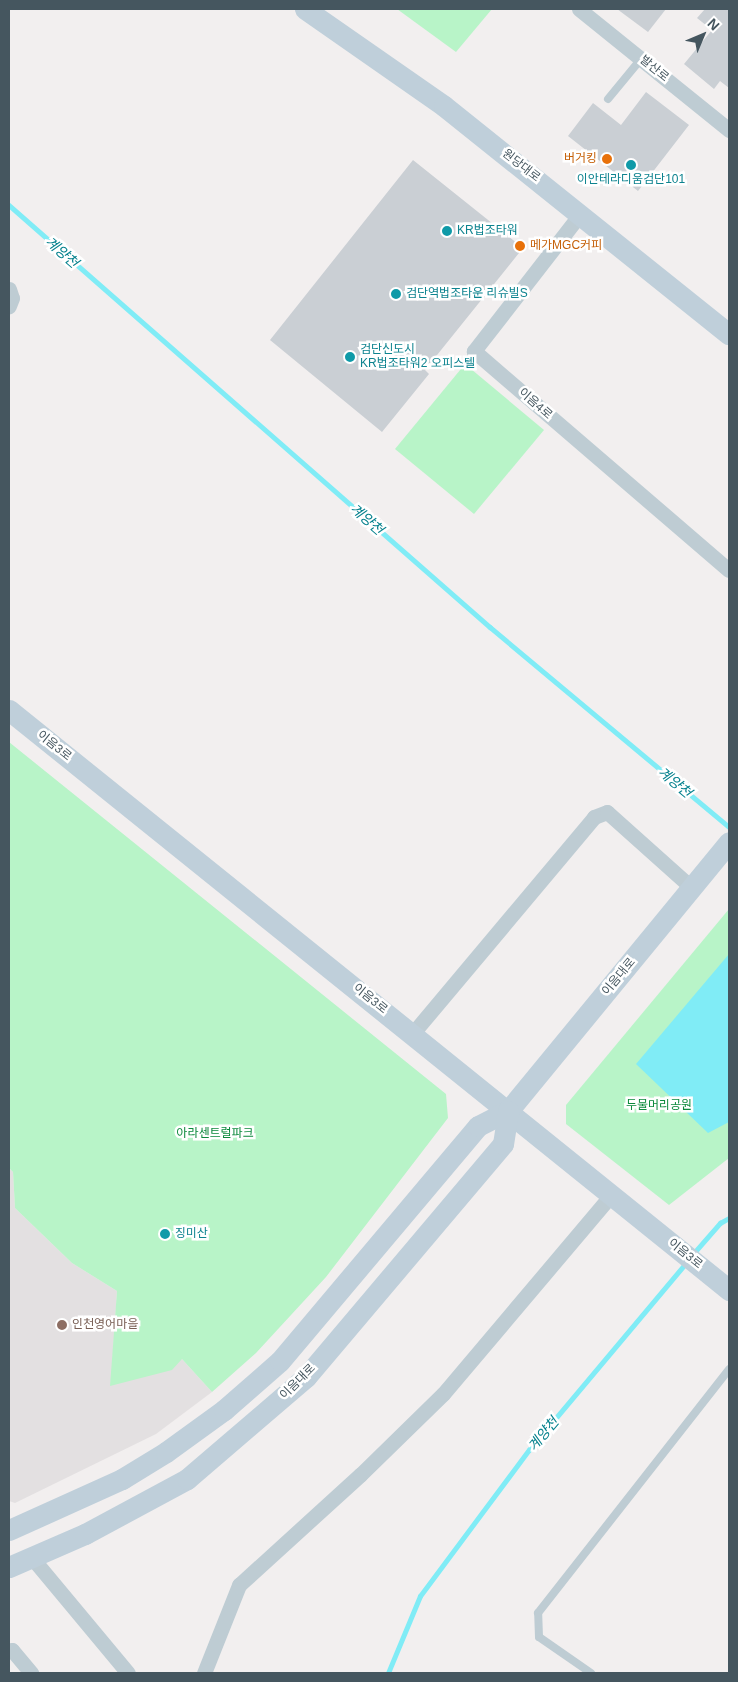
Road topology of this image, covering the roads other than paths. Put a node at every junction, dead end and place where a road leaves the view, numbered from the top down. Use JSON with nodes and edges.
{"nodes":[{"id":1,"x":305,"y":9,"type":"edge"},
{"id":2,"x":579,"y":9,"type":"edge"},
{"id":3,"x":641,"y":59,"type":"junction"},
{"id":4,"x":608,"y":99,"type":"dead end"},
{"id":5,"x":729,"y":130,"type":"edge"},
{"id":6,"x":580,"y":213,"type":"junction"},
{"id":7,"x":9,"y":289,"type":"edge"},
{"id":8,"x":9,"y":306,"type":"edge"},
{"id":9,"x":729,"y":334,"type":"edge"},
{"id":10,"x":729,"y":570,"type":"edge"},
{"id":11,"x":9,"y":710,"type":"edge"},
{"id":12,"x":725,"y":846,"type":"edge"},
{"id":13,"x":692,"y":888,"type":"junction"},
{"id":14,"x":412,"y":1033,"type":"junction"},
{"id":15,"x":508,"y":1111,"type":"junction"},
{"id":16,"x":611,"y":1195,"type":"junction"},
{"id":17,"x":729,"y":1290,"type":"edge"},
{"id":18,"x":729,"y":1369,"type":"edge"},
{"id":19,"x":9,"y":1530,"type":"edge"},
{"id":20,"x":33,"y":1559,"type":"junction"},
{"id":21,"x":9,"y":1568,"type":"edge"},
{"id":22,"x":9,"y":1652,"type":"edge"},
{"id":23,"x":31,"y":1673,"type":"edge"},
{"id":24,"x":128,"y":1673,"type":"edge"},
{"id":25,"x":204,"y":1673,"type":"edge"},
{"id":26,"x":590,"y":1673,"type":"edge"}],
"edges":[{"from":1,"to":6,"type":"main road","name":"원당대로"},
{"from":2,"to":3,"type":"street","name":"발산로"},
{"from":3,"to":4,"type":"lane"},
{"from":3,"to":5,"type":"street","name":"발산로"},
{"from":6,"to":9,"type":"main road","name":"원당대로"},
{"from":6,"to":10,"type":"street","name":"이음4로"},
{"from":7,"to":8,"type":"street"},
{"from":11,"to":14,"type":"main road","name":"이음3로"},
{"from":12,"to":13,"type":"main road","name":"이음대로"},
{"from":13,"to":14,"type":"street"},
{"from":13,"to":15,"type":"main road","name":"이음대로"},
{"from":14,"to":15,"type":"main road","name":"이음3로"},
{"from":15,"to":16,"type":"main road","name":"이음3로"},
{"from":15,"to":19,"type":"main road","name":"이음대로"},
{"from":15,"to":20,"type":"main road","name":"이음대로"},
{"from":16,"to":17,"type":"main road","name":"이음3로"},
{"from":16,"to":25,"type":"street"},
{"from":18,"to":26,"type":"lane"},
{"from":20,"to":21,"type":"main road","name":"이음대로"},
{"from":20,"to":24,"type":"street"},
{"from":22,"to":23,"type":"street"}]}
